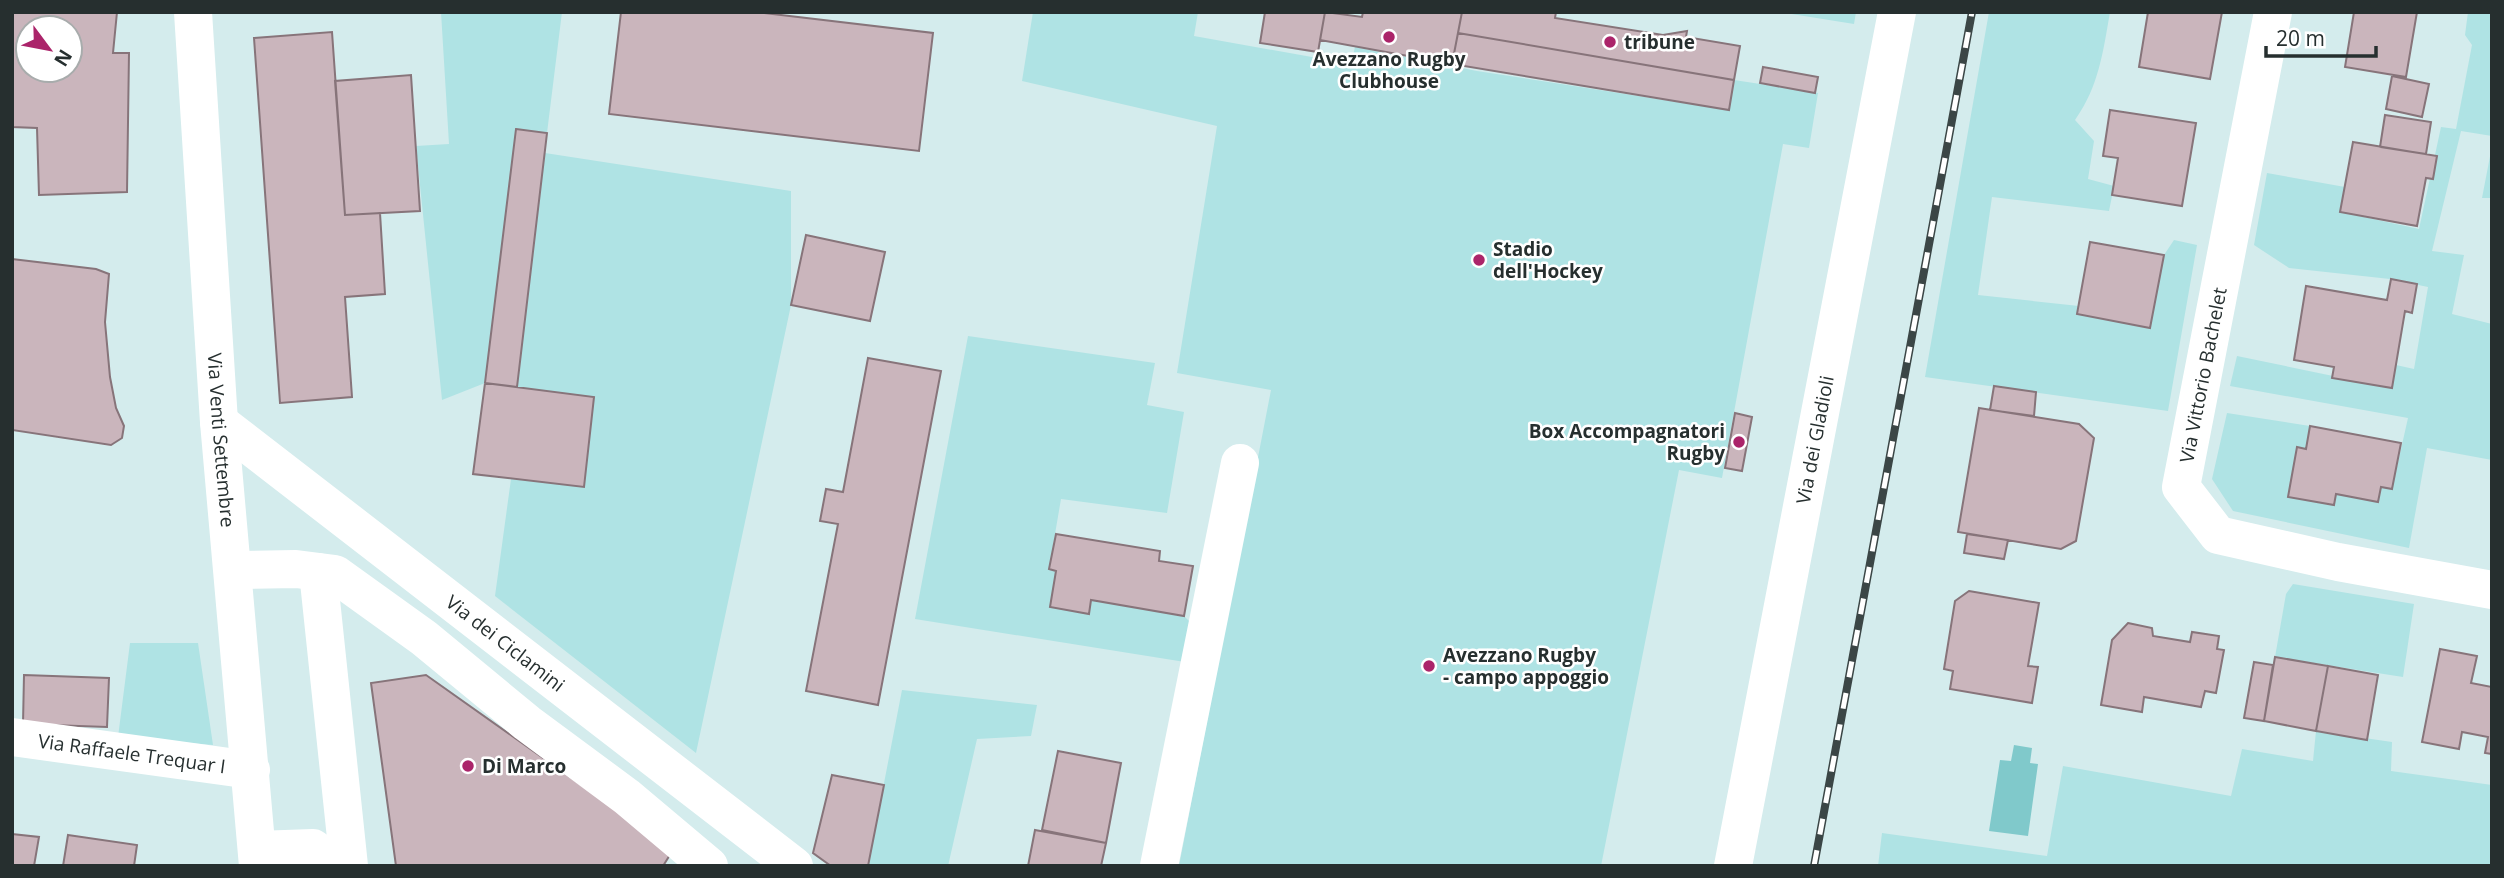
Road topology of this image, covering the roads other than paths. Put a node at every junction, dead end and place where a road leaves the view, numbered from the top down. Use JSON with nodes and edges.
{"nodes":[{"id":1,"x":193,"y":12,"type":"edge"},
{"id":2,"x":1898,"y":12,"type":"edge"},
{"id":3,"x":2273,"y":12,"type":"edge"},
{"id":4,"x":219,"y":422,"type":"junction"},
{"id":5,"x":1240,"y":463,"type":"dead end"},
{"id":6,"x":233,"y":570,"type":"junction"},
{"id":7,"x":318,"y":572,"type":"junction"},
{"id":8,"x":2492,"y":590,"type":"edge"},
{"id":9,"x":12,"y":737,"type":"edge"},
{"id":10,"x":251,"y":770,"type":"junction"},
{"id":11,"x":258,"y":858,"type":"edge"},
{"id":12,"x":339,"y":866,"type":"edge"},
{"id":13,"x":349,"y":866,"type":"edge"},
{"id":14,"x":709,"y":866,"type":"edge"},
{"id":15,"x":794,"y":866,"type":"edge"},
{"id":16,"x":1159,"y":866,"type":"edge"},
{"id":17,"x":1733,"y":866,"type":"edge"}],
"edges":[{"from":1,"to":4,"type":"street","name":"Via Venti Settembre"},
{"from":2,"to":17,"type":"street","name":"Via dei Gladioli"},
{"from":3,"to":8,"type":"street","name":"Via Vittorio Bachelet"},
{"from":4,"to":6,"type":"street","name":"Via Venti Settembre"},
{"from":4,"to":15,"type":"street","name":"Via dei Ciclamini"},
{"from":5,"to":16,"type":"street"},
{"from":6,"to":7,"type":"street"},
{"from":6,"to":10,"type":"street","name":"Via Venti Settembre"},
{"from":7,"to":13,"type":"street"},
{"from":7,"to":14,"type":"street"},
{"from":9,"to":10,"type":"street","name":"Via Raffaele Trequar I"},
{"from":10,"to":11,"type":"street","name":"Via Venti Settembre"},
{"from":11,"to":12,"type":"street"}]}
